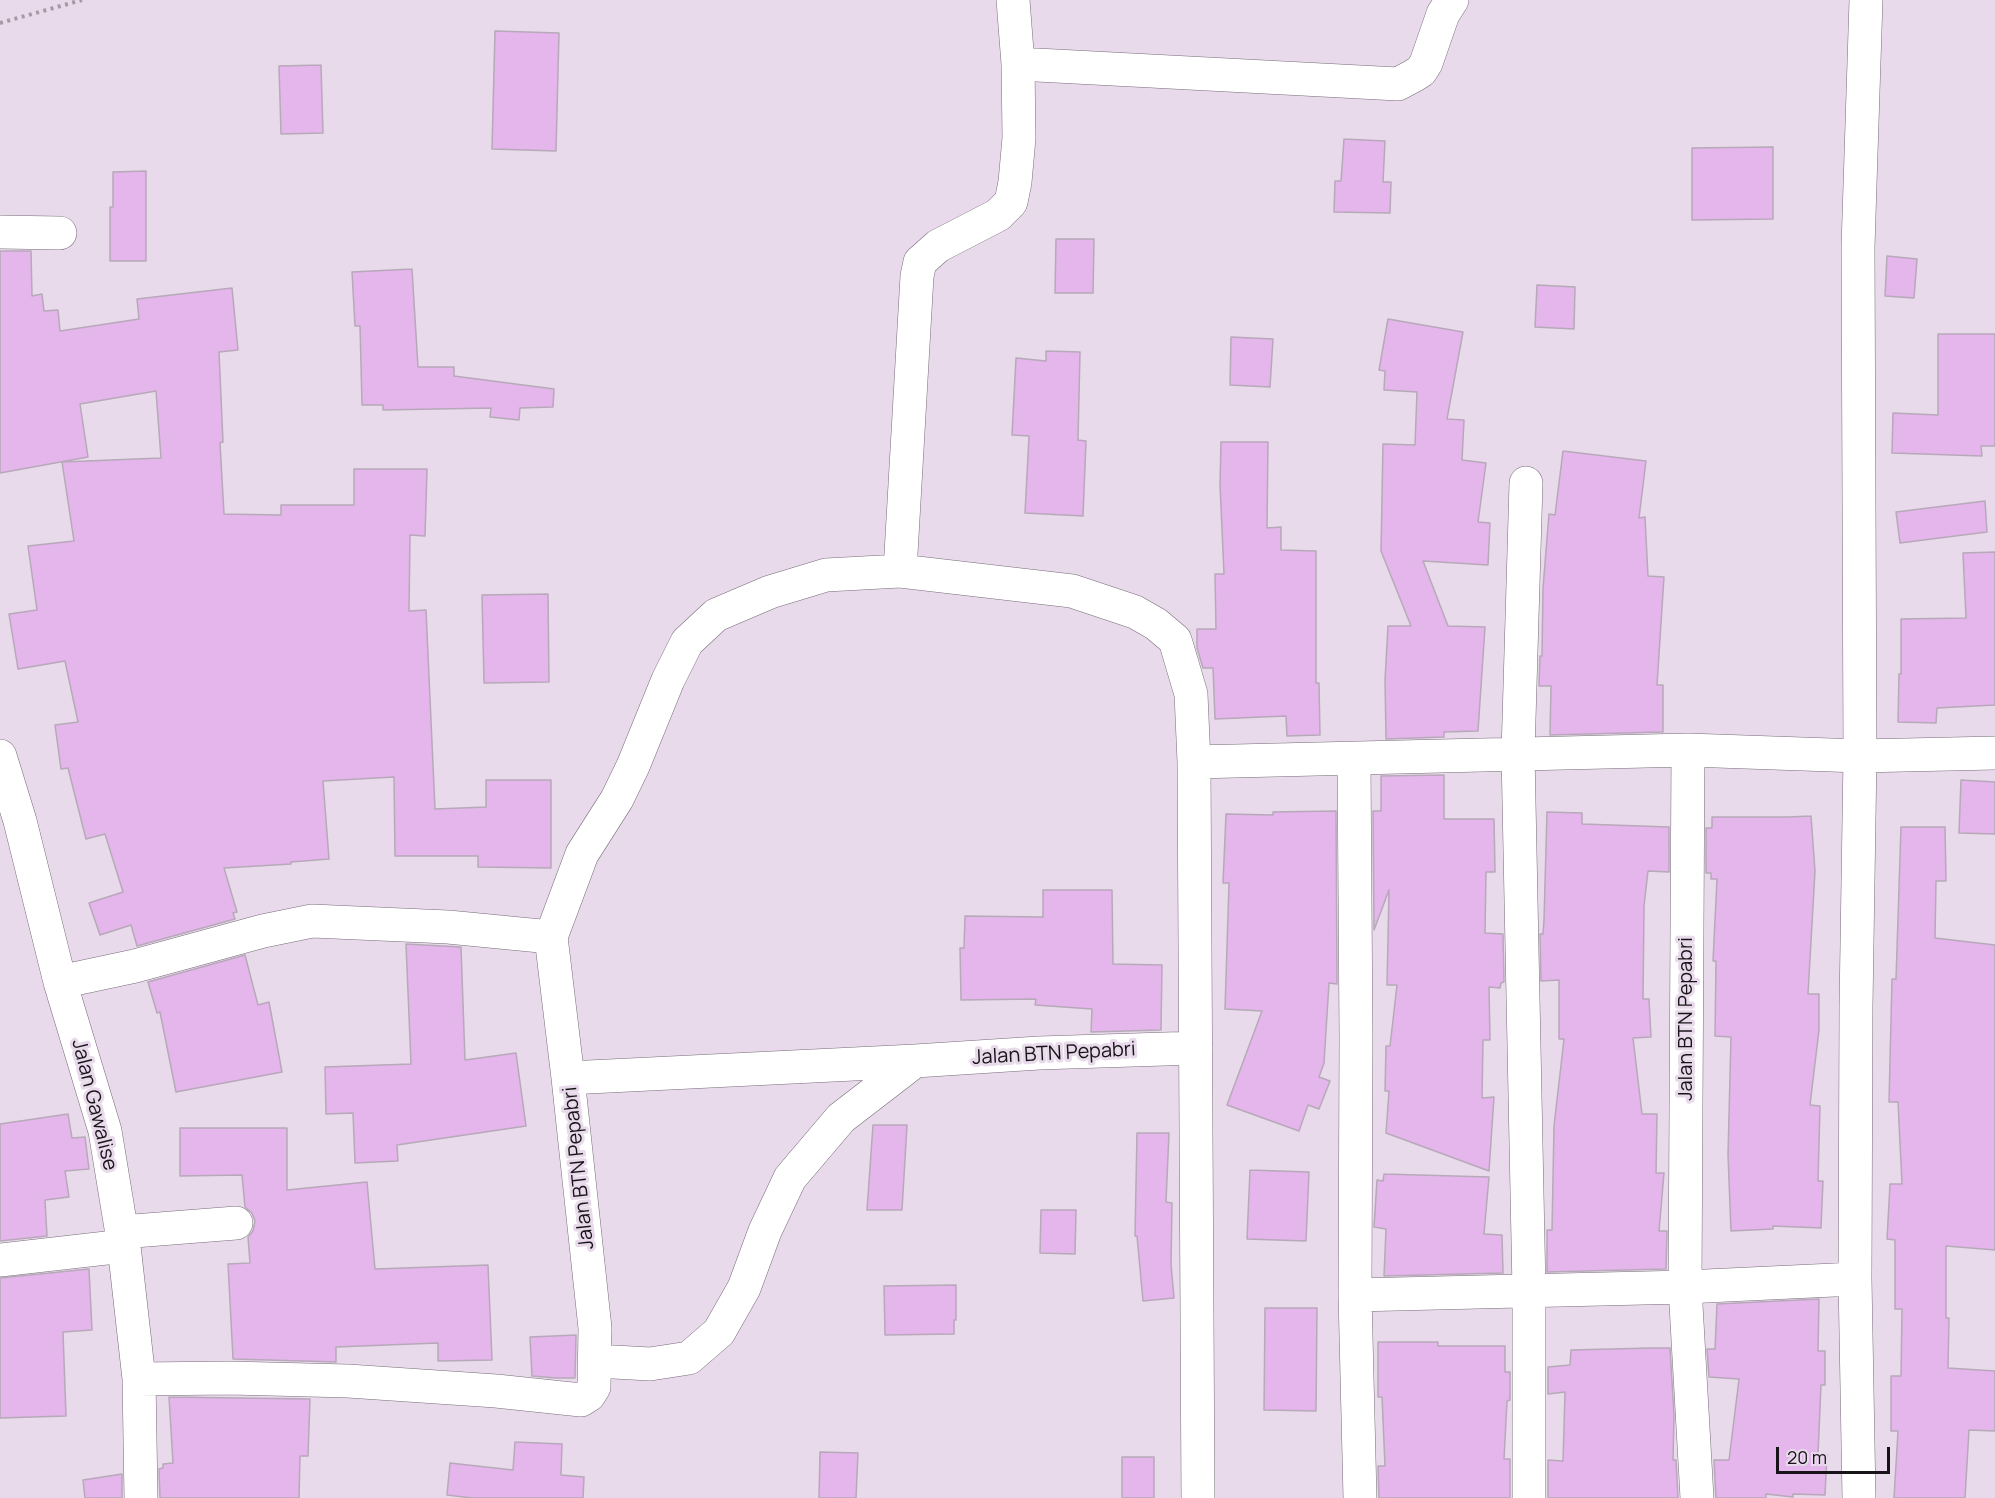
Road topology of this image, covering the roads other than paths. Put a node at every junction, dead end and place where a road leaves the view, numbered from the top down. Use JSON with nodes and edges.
{"nodes":[{"id":1,"x":1013,"y":0,"type":"edge"},
{"id":2,"x":1452,"y":0,"type":"edge"},
{"id":3,"x":1866,"y":0,"type":"edge"},
{"id":4,"x":1018,"y":64,"type":"junction"},
{"id":5,"x":0,"y":232,"type":"edge"},
{"id":6,"x":60,"y":233,"type":"dead end"},
{"id":7,"x":1526,"y":483,"type":"dead end"},
{"id":8,"x":900,"y":572,"type":"junction"},
{"id":9,"x":1688,"y":750,"type":"junction"},
{"id":10,"x":1518,"y":753,"type":"junction"},
{"id":11,"x":1995,"y":753,"type":"edge"},
{"id":12,"x":0,"y":756,"type":"edge"},
{"id":13,"x":1860,"y":756,"type":"junction"},
{"id":14,"x":1354,"y":759,"type":"junction"},
{"id":15,"x":1194,"y":762,"type":"junction"},
{"id":16,"x":10,"y":824,"type":"edge"},
{"id":17,"x":551,"y":937,"type":"junction"},
{"id":18,"x":60,"y":982,"type":"junction"},
{"id":19,"x":1197,"y":1048,"type":"junction"},
{"id":20,"x":915,"y":1061,"type":"junction"},
{"id":21,"x":568,"y":1078,"type":"junction"},
{"id":22,"x":236,"y":1223,"type":"dead end"},
{"id":23,"x":123,"y":1239,"type":"junction"},
{"id":24,"x":0,"y":1260,"type":"edge"},
{"id":25,"x":1855,"y":1279,"type":"junction"},
{"id":26,"x":1685,"y":1287,"type":"junction"},
{"id":27,"x":1529,"y":1290,"type":"junction"},
{"id":28,"x":1355,"y":1295,"type":"junction"},
{"id":29,"x":596,"y":1361,"type":"junction"},
{"id":30,"x":139,"y":1379,"type":"junction"},
{"id":31,"x":141,"y":1498,"type":"edge"},
{"id":32,"x":1198,"y":1498,"type":"edge"},
{"id":33,"x":1360,"y":1498,"type":"edge"},
{"id":34,"x":1529,"y":1498,"type":"edge"},
{"id":35,"x":1697,"y":1498,"type":"edge"},
{"id":36,"x":1859,"y":1498,"type":"edge"}],
"edges":[{"from":1,"to":4,"type":"street"},
{"from":2,"to":4,"type":"street"},
{"from":3,"to":13,"type":"street"},
{"from":4,"to":8,"type":"street"},
{"from":5,"to":6,"type":"street"},
{"from":7,"to":10,"type":"street"},
{"from":8,"to":15,"type":"street"},
{"from":8,"to":17,"type":"street"},
{"from":9,"to":10,"type":"street"},
{"from":9,"to":13,"type":"street"},
{"from":9,"to":26,"type":"street","name":"Jalan BTN Pepabri"},
{"from":10,"to":14,"type":"street"},
{"from":10,"to":27,"type":"street"},
{"from":11,"to":13,"type":"street"},
{"from":12,"to":16,"type":"street","name":"Jalan Gawalise"},
{"from":13,"to":25,"type":"street"},
{"from":14,"to":15,"type":"street"},
{"from":14,"to":28,"type":"street"},
{"from":15,"to":19,"type":"street"},
{"from":16,"to":18,"type":"street","name":"Jalan Gawalise"},
{"from":17,"to":18,"type":"street"},
{"from":17,"to":21,"type":"street"},
{"from":18,"to":23,"type":"street","name":"Jalan Gawalise"},
{"from":19,"to":20,"type":"street","name":"Jalan BTN Pepabri"},
{"from":19,"to":32,"type":"street"},
{"from":20,"to":21,"type":"street","name":"Jalan BTN Pepabri"},
{"from":20,"to":29,"type":"street"},
{"from":21,"to":29,"type":"street","name":"Jalan BTN Pepabri"},
{"from":22,"to":23,"type":"street"},
{"from":23,"to":24,"type":"street"},
{"from":23,"to":30,"type":"street","name":"Jalan Gawalise"},
{"from":25,"to":26,"type":"street"},
{"from":25,"to":36,"type":"street"},
{"from":26,"to":27,"type":"street"},
{"from":26,"to":35,"type":"street","name":"Jalan BTN Pepabri"},
{"from":27,"to":28,"type":"street"},
{"from":27,"to":34,"type":"street"},
{"from":28,"to":33,"type":"street"},
{"from":29,"to":30,"type":"street","name":"Jalan BTN Pepabri"},
{"from":30,"to":31,"type":"street","name":"Jalan Gawalise"}]}
